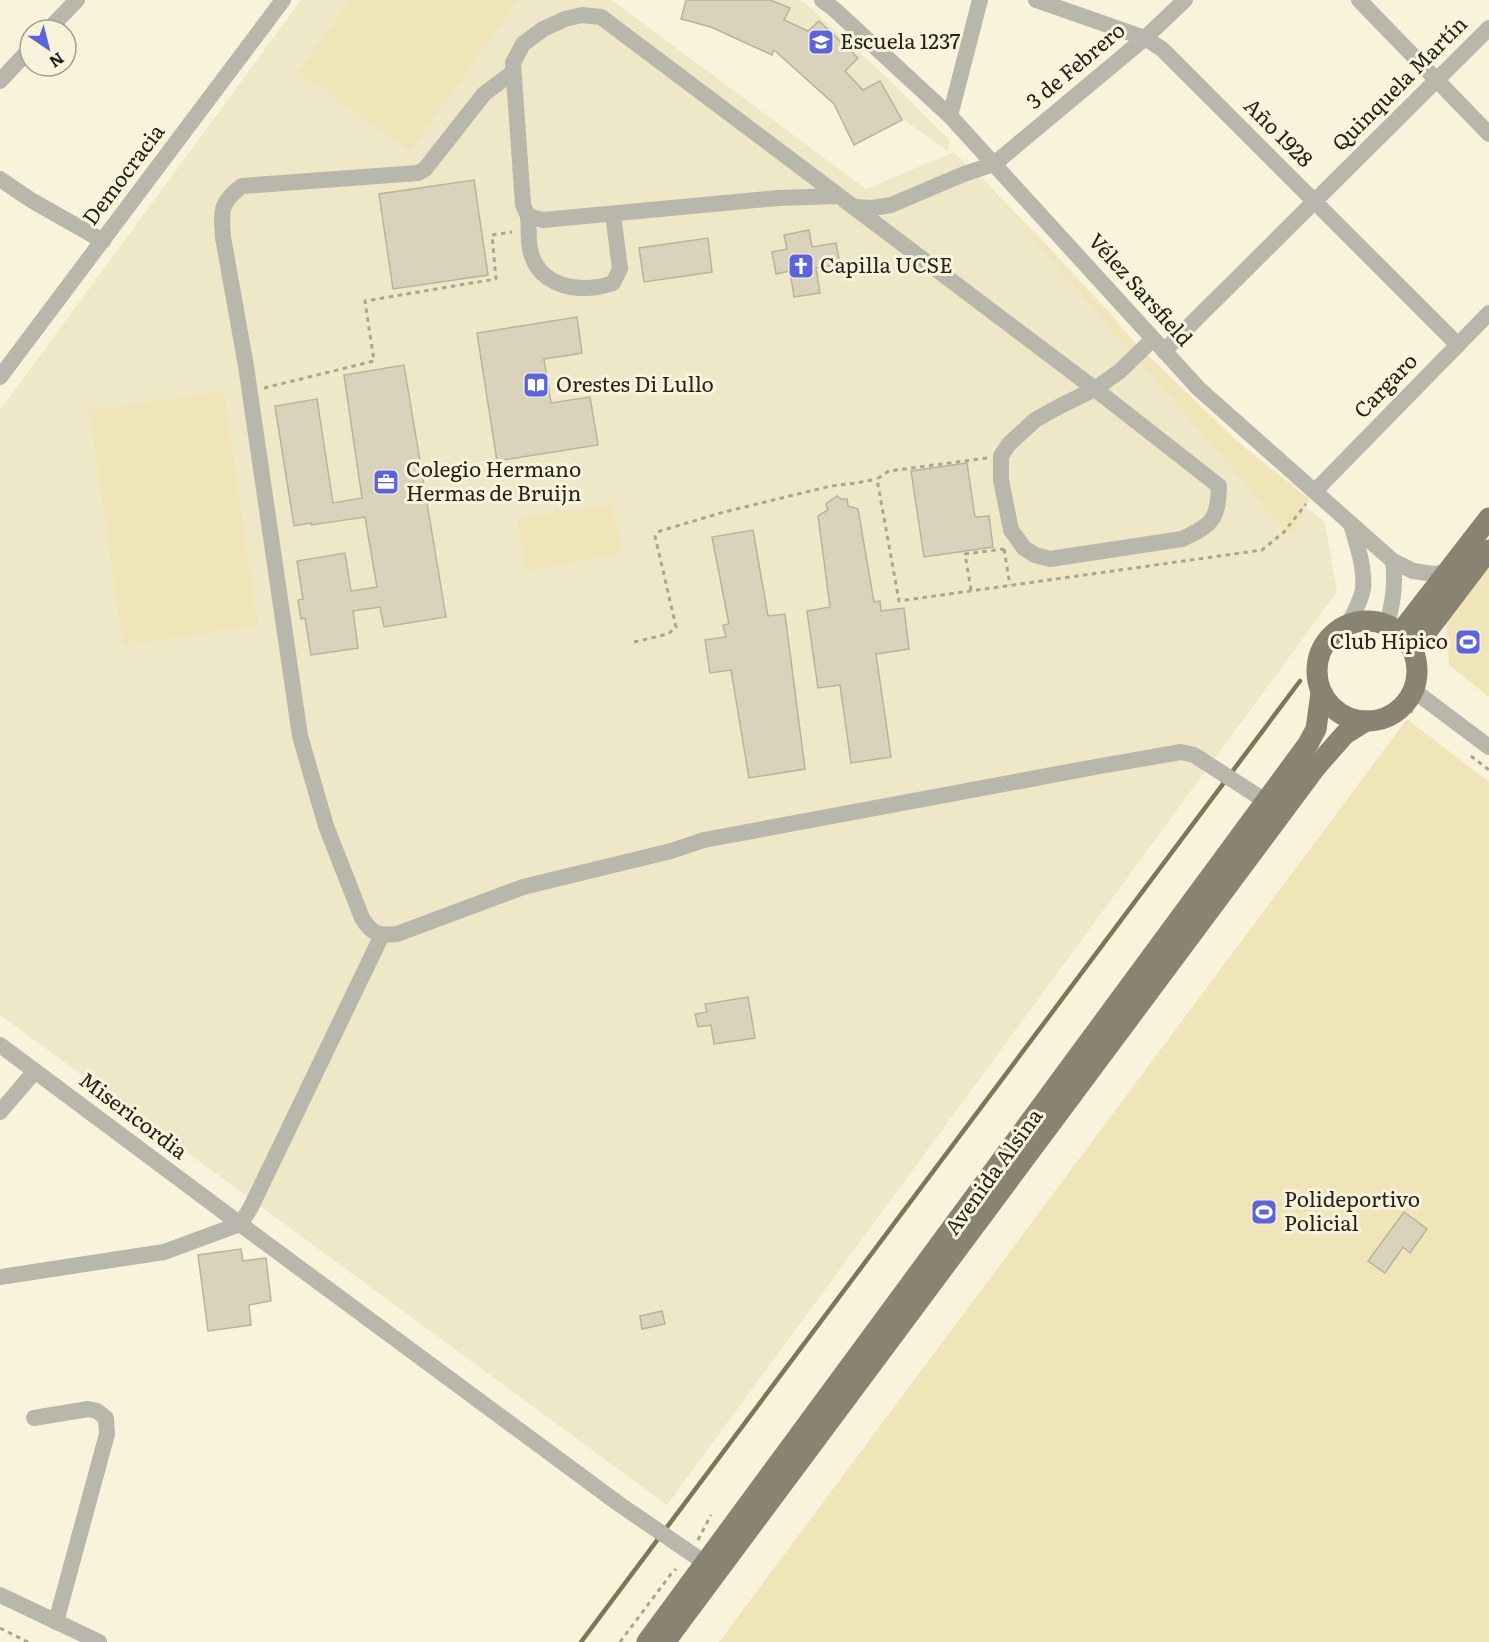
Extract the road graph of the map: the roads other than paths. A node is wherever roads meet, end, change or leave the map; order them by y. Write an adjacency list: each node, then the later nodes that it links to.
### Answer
1 (76, 0): 8 (street)
2 (283, 0): 24 (street, Democracia)
3 (822, 0): 15 (street, Vélez Sarsfield)
4 (980, 0): 15 (street)
5 (1036, 0): 10 (street, Año 1928)
6 (1185, 0): 10 (street, 3 de Febrero)
7 (1359, 0): 13 (street)
8 (59, 18)
9 (1489, 28): 13 (street, Quinquela Martín)
10 (1145, 38): 17 (street, 3 de Febrero); 20 (street, Año 1928)
11 (18, 62): 14 (street)
12 (513, 72): 19 (street); 23 (street); 44 (street)
13 (1437, 80): 16 (street); 20 (street, Quinquela Martín)
14 (0, 81)
15 (950, 116): 17 (street, Vélez Sarsfield)
16 (1489, 134)
17 (994, 164): 21 (street); 26 (street, Vélez Sarsfield)
18 (0, 179): 24 (street)
19 (839, 196): 21 (street); 22 (street)
20 (1313, 201): 26 (street, Quinquela Martín); 27 (street, Año 1928)
21 (854, 207): 29 (street)
22 (613, 214): 23 (street); 23 (street)
23 (529, 223)
24 (103, 241): 28 (street, Democracia)
25 (1489, 313): 27 (street, Cargaro)
26 (1159, 345): 29 (street, Quinquela Martín); 30 (street, Vélez Sarsfield)
27 (1458, 345): 30 (street, Cargaro)
28 (0, 377)
29 (1095, 389): 29 (street, Quinquela Martín)
30 (1315, 491): 32 (street, Vélez Sarsfield)
31 (1489, 518): 35 (main road)
32 (1351, 524): 34 (street, Vélez Sarsfield); 36 (street)
33 (1489, 549): 38 (main road)
34 (1393, 561): 35 (street, Vélez Sarsfield); 37 (street)
35 (1448, 572): 37 (main road)
36 (1348, 624): 37 (main road); 40 (main road)
37 (1394, 629): 38 (main road)
38 (1413, 650): 39 (main road)
39 (1413, 690): 41 (main road); 42 (street)
40 (1321, 693): 41 (main road); 43 (main road, Avenida Alsina)
41 (1373, 722): 51 (main road, Avenida Alsina)
42 (1489, 747)
43 (1267, 802): 44 (street); 51 (main road, Avenida Alsina)
44 (382, 935): 48 (street)
45 (0, 1045): 46 (street, Misericordia)
46 (35, 1071): 47 (street); 48 (street, Misericordia)
47 (0, 1112)
48 (240, 1224): 49 (street); 51 (street, Misericordia)
49 (0, 1277)
50 (34, 1418): 53 (street)
51 (705, 1562): 55 (main road, Avenida Alsina); 56 (main road, Avenida Alsina)
52 (0, 1595): 53 (street)
53 (56, 1622): 54 (street)
54 (99, 1642)
55 (646, 1642)
56 (666, 1642)

